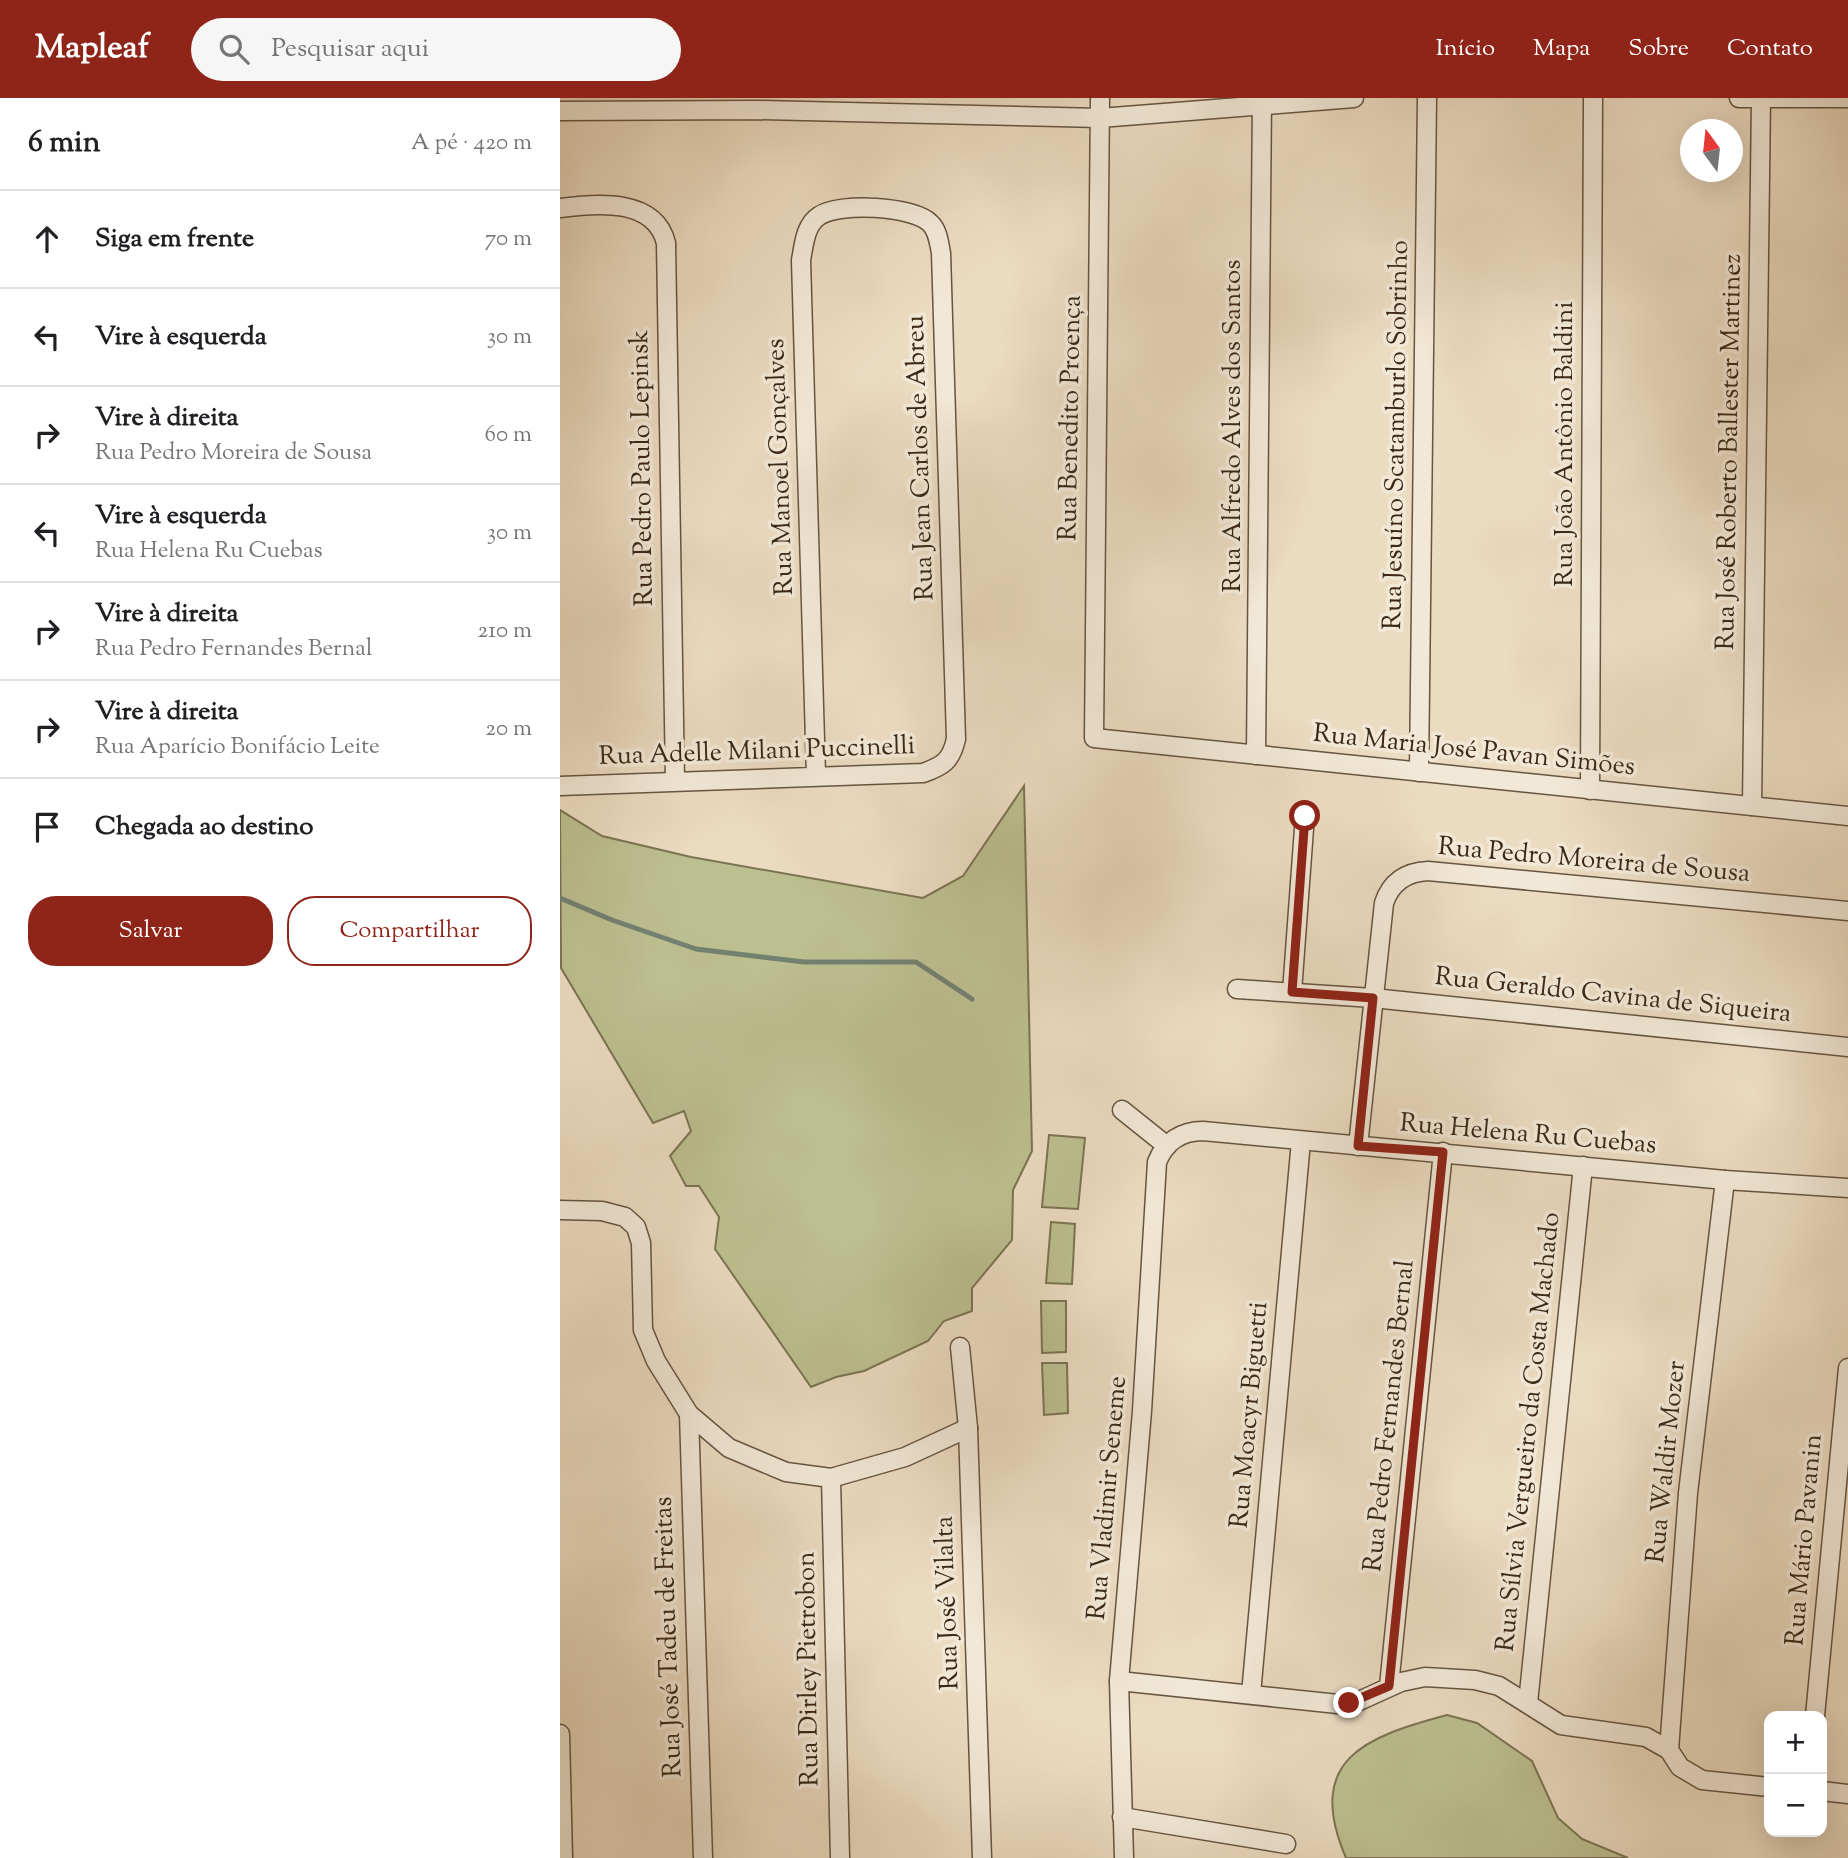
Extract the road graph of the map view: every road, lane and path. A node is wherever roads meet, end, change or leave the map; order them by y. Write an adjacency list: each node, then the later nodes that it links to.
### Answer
1 (1100, 98): 13 (street, Rua Benedito Proença)
2 (1354, 98): 8 (street)
3 (1427, 98): 19 (street, Rua Jesuíno Scatamburlo Sobrinho)
4 (1593, 98): 23 (street, Rua João Antônio Baldini)
5 (1739, 98): 6 (street)
6 (1761, 98): 7 (street); 24 (street, Rua José Roberto Ballester Martinez)
7 (1848, 98)
8 (1262, 102): 13 (street); 17 (street, Rua Alfredo Alves dos Santos)
9 (598, 104): 10 (street); 12 (street)
10 (757, 104): 11 (street)
11 (924, 106): 13 (street)
12 (560, 111)
13 (1100, 118): 16 (street, Rua Benedito Proença)
14 (560, 208): 21 (street, Rua Pedro Paulo Lepinsk)
15 (870, 208): 18 (street, Rua Jean Carlos de Abreu); 20 (street, Rua Manoel Gonçalves)
16 (1094, 738): 17 (street, Rua Maria José Pavan Simões)
17 (1256, 755): 19 (street, Rua Maria José Pavan Simões)
18 (952, 757): 20 (street, Rua Adelle Milani Puccinelli)
19 (1419, 772): 23 (street, Rua Maria José Pavan Simões)
20 (816, 775): 21 (street, Rua Adelle Milani Puccinelli)
21 (675, 781): 22 (street, Rua Adelle Milani Puccinelli)
22 (560, 786)
23 (1590, 790): 24 (street, Rua Maria José Pavan Simões)
24 (1752, 806): 26 (street, Rua Maria José Pavan Simões)
25 (1305, 816): 29 (street)
26 (1848, 816)
27 (1848, 911): 30 (street, Rua Pedro Moreira de Sousa)
28 (1237, 989): 29 (street, Rua Geraldo Cavina de Siqueira)
29 (1292, 992): 30 (street, Rua Geraldo Cavina de Siqueira)
30 (1373, 998): 31 (street, Rua Geraldo Cavina de Siqueira); 35 (street, Rua Pedro Moreira de Sousa)
31 (1848, 1047)
32 (1122, 1110): 34 (street)
33 (1301, 1141): 34 (street, Rua Helena Ru Cuebas); 35 (street, Rua Helena Ru Cuebas); 48 (street, Rua Moacyr Biguetti)
34 (1167, 1146): 46 (street, Rua Vladimir Seneme)
35 (1358, 1146): 36 (street, Rua Helena Ru Cuebas)
36 (1443, 1152): 37 (street, Rua Helena Ru Cuebas); 47 (street, Rua Pedro Fernandes Bernal)
37 (1583, 1166): 38 (street, Rua Helena Ru Cuebas); 49 (street, Rua Sílvia Vergueiro da Costa Machado)
38 (1725, 1180): 39 (street, Rua Helena Ru Cuebas); 52 (street, Rua Waldir Mozer)
39 (1848, 1188)
40 (560, 1210): 43 (street)
41 (960, 1347): 44 (street, Rua José Vilalta)
42 (1848, 1368): 50 (street, Rua Mário Pavanin)
43 (689, 1414): 45 (street); 59 (street, Rua José Tadeu de Freitas)
44 (968, 1428): 45 (street); 61 (street, Rua José Vilalta)
45 (831, 1478): 60 (street, Rua Dirley Pietrobon)
46 (1119, 1681): 48 (street); 56 (street, Rua Vladimir Seneme)
47 (1389, 1686): 48 (street); 49 (street)
48 (1251, 1694)
49 (1528, 1703): 52 (street)
50 (1815, 1711)
51 (560, 1734): 58 (street)
52 (1669, 1750): 53 (street)
53 (1764, 1786)
54 (1827, 1792): 55 (street)
55 (1848, 1794)
56 (1122, 1817): 57 (street); 62 (street, Rua Vladimir Seneme)
57 (1286, 1844)
58 (563, 1858)
59 (703, 1858)
60 (840, 1858)
61 (982, 1858)
62 (1124, 1858)

